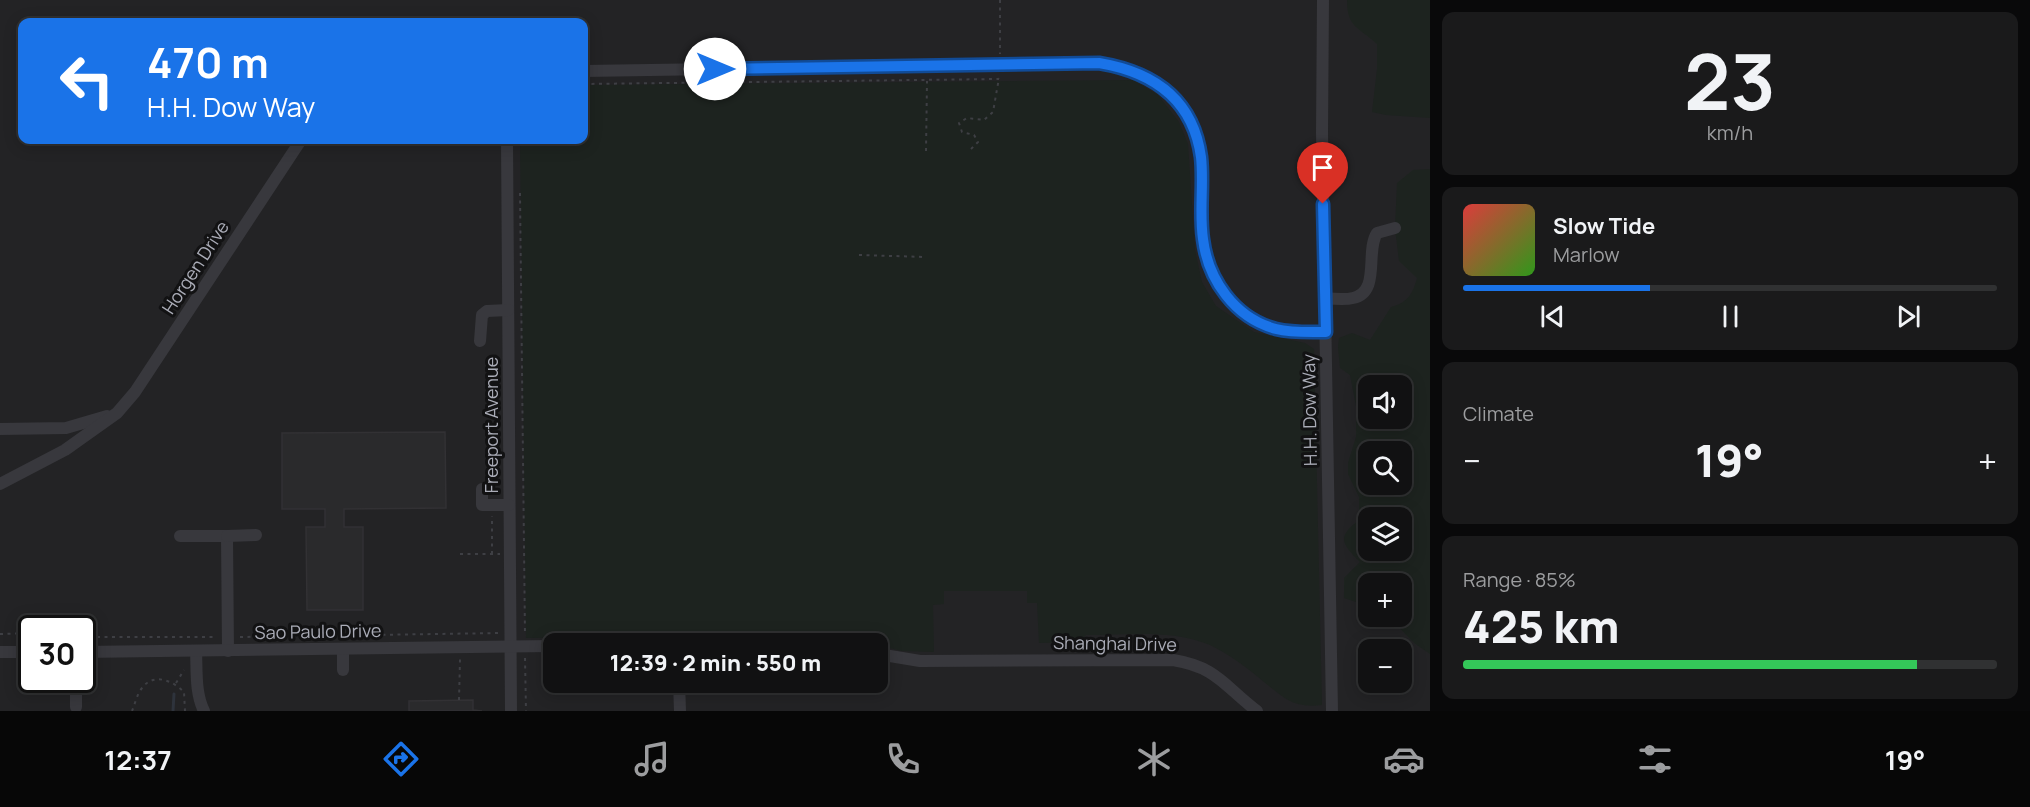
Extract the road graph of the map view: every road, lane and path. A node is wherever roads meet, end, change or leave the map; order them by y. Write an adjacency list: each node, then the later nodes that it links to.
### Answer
1 (1000, 0): 3 (path)
2 (1323, 0): 16 (street, H.H. Dow Way)
3 (1000, 64): 4 (street); 5 (path); 18 (street)
4 (588, 71)
5 (999, 79): 6 (path); 10 (path)
6 (927, 81): 7 (path); 11 (path)
7 (588, 84)
8 (298, 144): 20 (street, Horgen Drive)
9 (507, 144): 17 (street, Freeport Avenue)
10 (971, 149)
11 (926, 151)
12 (520, 185): 32 (path)
13 (1395, 228): 16 (street)
14 (859, 255): 15 (path)
15 (926, 257)
16 (1325, 298): 18 (street, H.H. Dow Way)
17 (508, 310): 19 (street); 24 (street, Freeport Avenue)
18 (1326, 332): 61 (street, H.H. Dow Way)
19 (480, 341)
20 (117, 413): 21 (street); 22 (street, Horgen Drive)
21 (0, 429)
22 (0, 484)
23 (482, 489): 24 (street)
24 (509, 505): 31 (street, Freeport Avenue)
25 (492, 511): 30 (path)
26 (256, 535): 28 (street)
27 (180, 536): 28 (street)
28 (227, 536): 36 (street)
29 (460, 554): 30 (path)
30 (492, 554): 31 (path)
31 (510, 554): 32 (path); 34 (street, Freeport Avenue)
32 (524, 554): 38 (path)
33 (18, 633): 35 (path)
34 (511, 633): 36 (path); 38 (path); 40 (street, Freeport Avenue)
35 (0, 634)
36 (228, 637): 37 (path); 45 (street)
37 (96, 638)
38 (525, 640): 39 (street, Sao Paulo Drive); 40 (street, Sao Paulo Drive); 58 (path)
39 (543, 644)
40 (511, 646): 41 (street, Sao Paulo Drive); 57 (street, Freeport Avenue)
41 (461, 647): 42 (street, Sao Paulo Drive); 52 (path)
42 (343, 649): 45 (street, Sao Paulo Drive); 49 (street)
43 (96, 651): 44 (street, Sao Paulo Drive)
44 (196, 651): 45 (street, Sao Paulo Drive); 56 (street)
45 (228, 651)
46 (0, 652): 47 (street)
47 (18, 652)
48 (888, 656): 60 (street, Shanghai Drive)
49 (343, 670)
50 (76, 693): 53 (street)
51 (679, 693): 59 (street)
52 (459, 700)
53 (76, 706)
54 (132, 711): 55 (path)
55 (185, 711)
56 (204, 711)
57 (511, 711)
58 (526, 711)
59 (680, 711)
60 (1257, 711)
61 (1332, 711)

